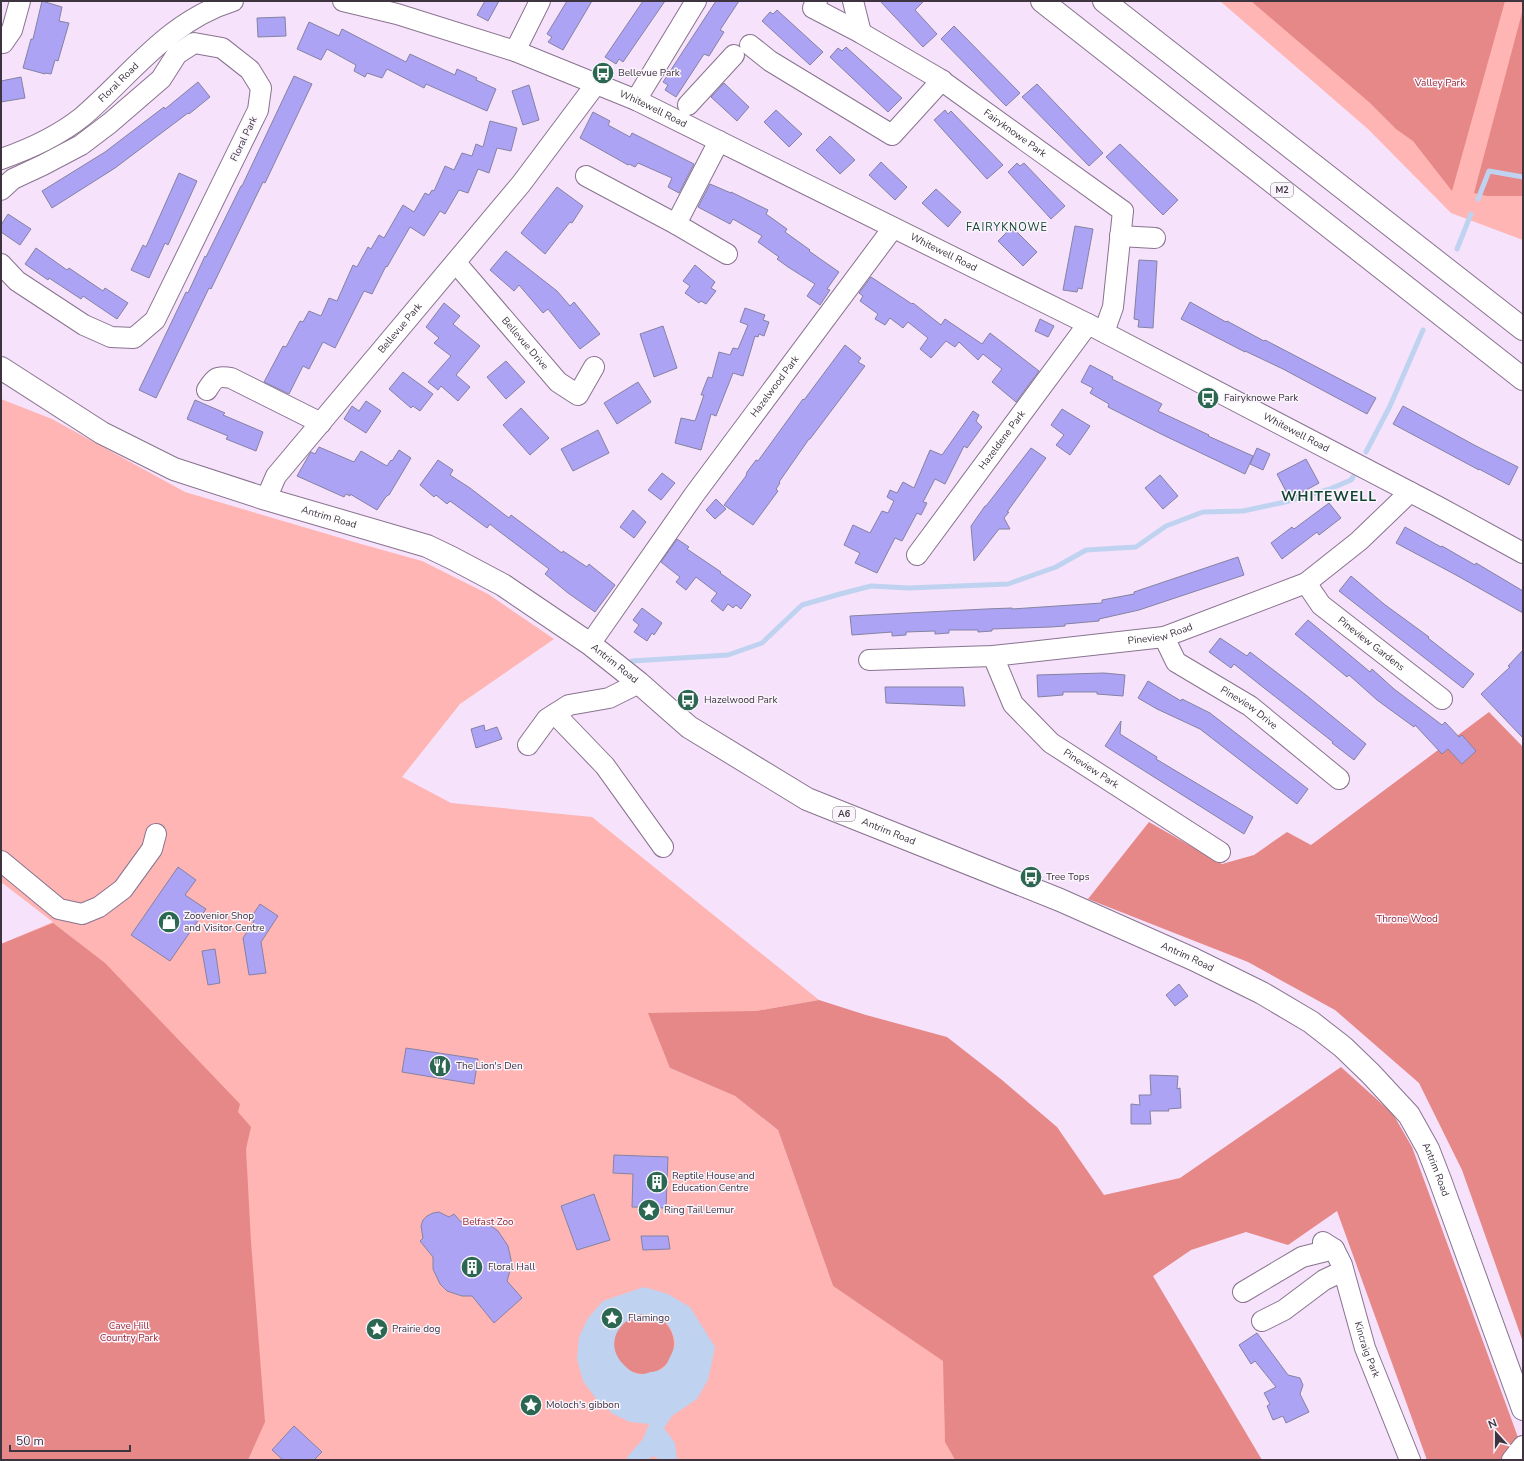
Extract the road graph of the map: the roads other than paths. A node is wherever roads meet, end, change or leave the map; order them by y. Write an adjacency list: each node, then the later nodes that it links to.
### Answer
1 (20, 1): 11 (street)
2 (233, 1): 13 (street, Floral Road)
3 (343, 1): 12 (street, Whitewell Road)
4 (540, 1): 12 (street)
5 (696, 1): 17 (street)
6 (817, 1): 10 (street, Fairyknowe Park)
7 (853, 1): 10 (street)
8 (1042, 1): 34 (main road, M2)
9 (1104, 1): 31 (main road)
10 (861, 33): 14 (street, Fairyknowe Park)
11 (1, 43)
12 (515, 51): 15 (street, Whitewell Road)
13 (123, 77): 16 (street); 20 (street, Floral Road)
14 (942, 80): 18 (street); 25 (street, Fairyknowe Park)
15 (596, 84): 17 (street, Whitewell Road); 28 (street, Bellevue Park)
16 (142, 96): 22 (street, Floral Park); 29 (street, Floral Park)
17 (636, 100): 19 (street, Whitewell Road)
18 (688, 106)
19 (719, 141): 23 (street); 24 (street, Whitewell Road)
20 (1, 158)
21 (586, 176): 23 (street)
22 (1, 190)
23 (676, 224): 27 (street)
24 (893, 228): 30 (street, Whitewell Road); 43 (street, Hazelwood Park)
25 (1120, 236): 26 (street); 30 (street, Fairyknowe Park)
26 (1155, 238)
27 (727, 254)
28 (456, 263): 33 (street, Bellevue Drive); 36 (street, Bellevue Park)
29 (1, 264)
30 (1096, 328): 37 (street, Whitewell Road); 40 (street, Hazeldene Park)
31 (1523, 329)
32 (1, 368): 38 (main road, Antrim Road / A6)
33 (594, 368)
34 (1523, 379)
35 (207, 390): 36 (street)
36 (321, 423): 38 (street, Bellevue Park)
37 (1410, 492): 39 (street, Whitewell Road); 41 (street, Pineview Road)
38 (266, 499): 43 (main road, Antrim Road / A6)
39 (1523, 553)
40 (917, 555)
41 (1306, 583): 42 (street, Pineview Road); 47 (street, Pineview Gardens)
42 (1164, 636): 44 (street, Pineview Road); 50 (street, Pineview Drive)
43 (590, 644): 46 (main road, Antrim Road / A6)
44 (992, 656): 45 (street, Pineview Road); 53 (street, Pineview Park)
45 (869, 660)
46 (638, 683): 48 (street); 58 (main road, Antrim Road / A6)
47 (1442, 699)
48 (555, 714): 49 (street); 52 (street)
49 (528, 744)
50 (1339, 779)
51 (156, 834): 54 (street)
52 (663, 847)
53 (1220, 852)
54 (1, 861)
55 (1343, 1271): 56 (street, Kincraig Park); 57 (street); 60 (street, Kincraig Park)
56 (1243, 1292)
57 (1262, 1321)
58 (1523, 1409)
59 (1523, 1446): 61 (street)
60 (1410, 1460)
61 (1512, 1460)

